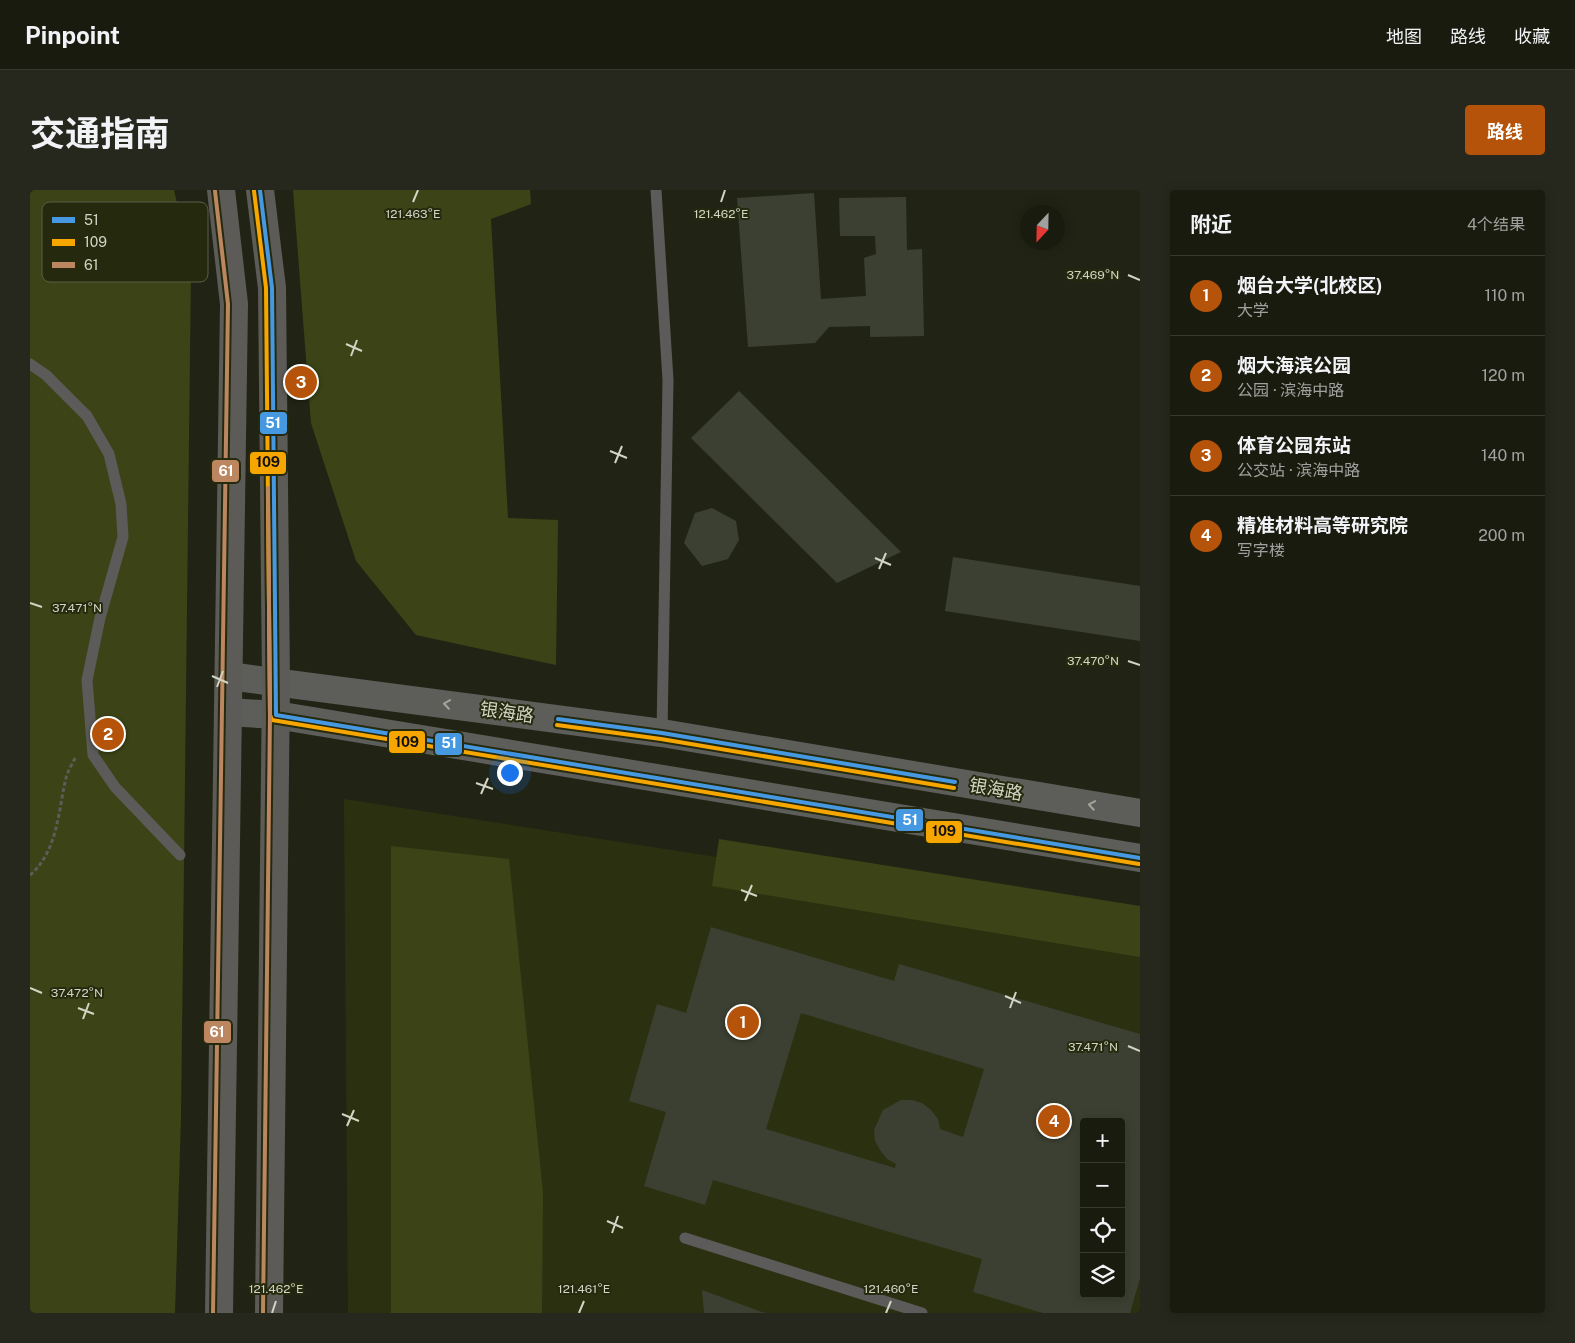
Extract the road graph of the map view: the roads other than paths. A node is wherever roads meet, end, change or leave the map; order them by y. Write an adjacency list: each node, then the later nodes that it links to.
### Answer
1 (221, 190): 5 (main road)
2 (260, 190): 6 (main road)
3 (656, 190): 9 (lane)
4 (30, 364): 11 (lane)
5 (228, 676): 6 (main road, 银海路); 7 (main road)
6 (276, 682): 8 (main road); 9 (main road, 银海路, one-way to 6)
7 (228, 712): 8 (main road); 14 (main road)
8 (276, 715): 12 (main road); 15 (main road)
9 (662, 733): 10 (main road, 银海路, one-way to 9)
10 (1140, 813)
11 (180, 855)
12 (1140, 858)
13 (685, 1238): 16 (lane)
14 (219, 1313)
15 (269, 1313)
16 (922, 1313)

